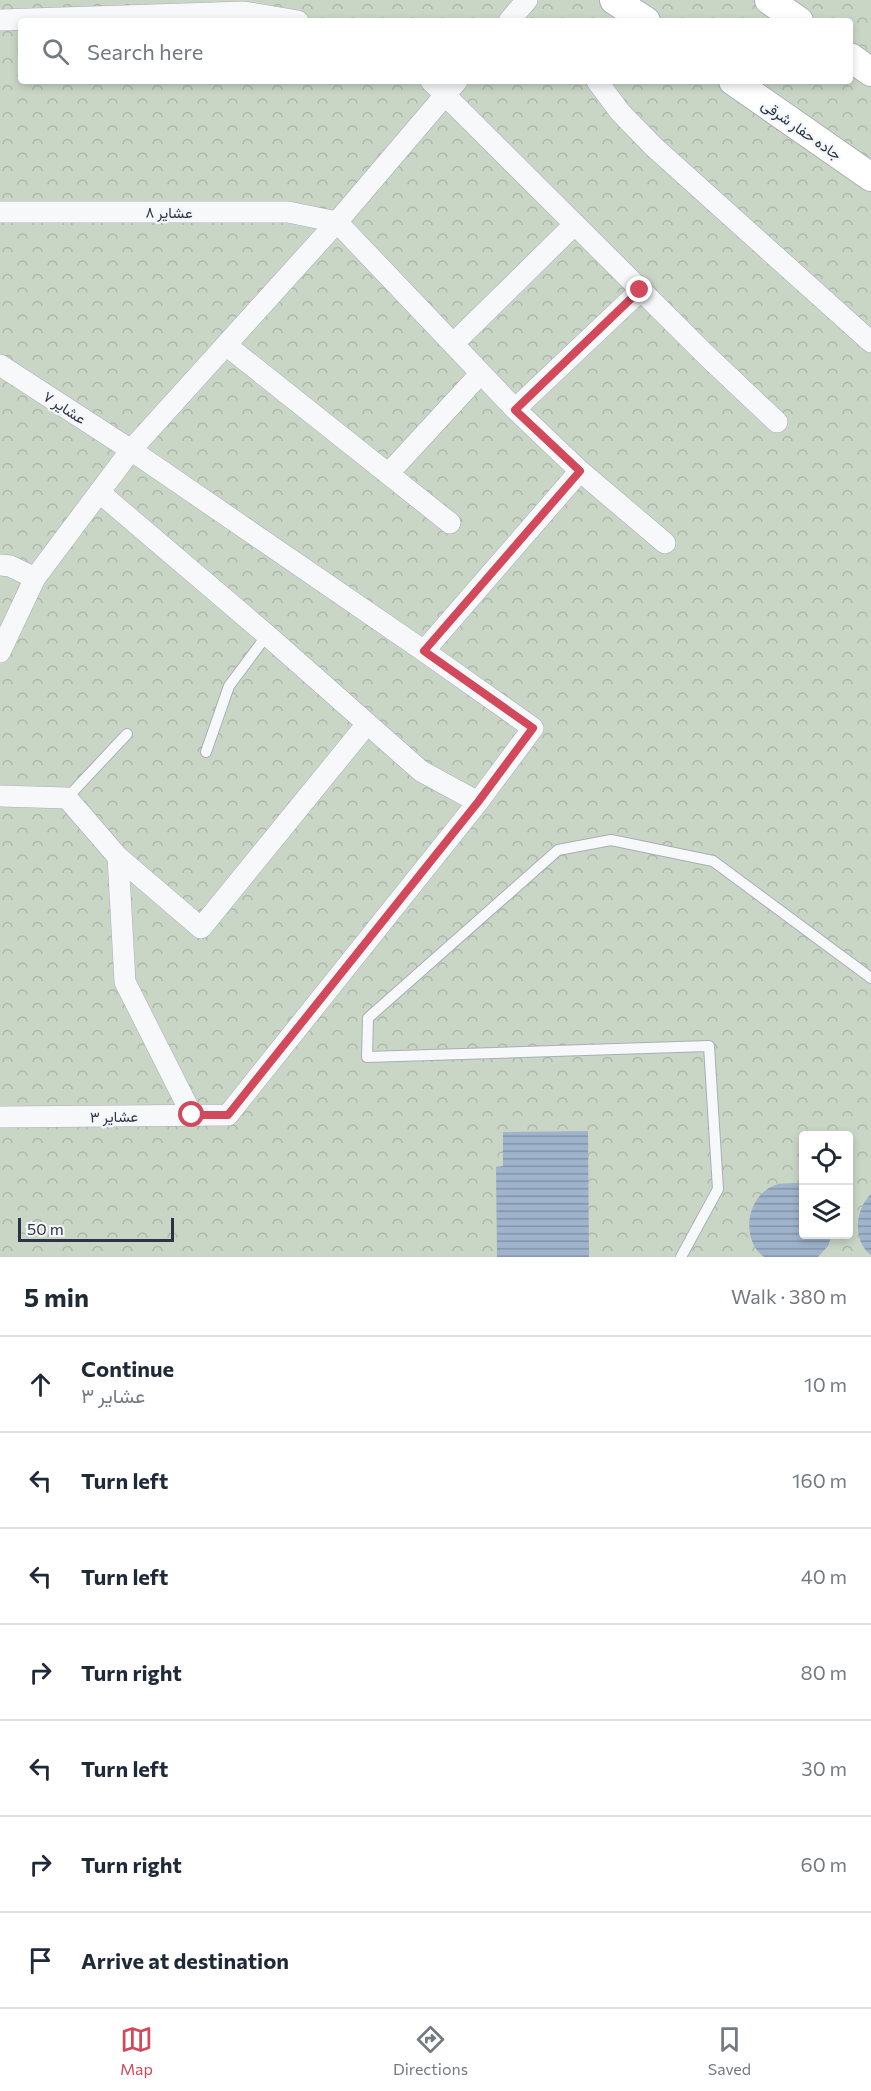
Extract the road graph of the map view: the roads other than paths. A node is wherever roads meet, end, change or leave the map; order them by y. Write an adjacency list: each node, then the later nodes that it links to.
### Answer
1 (526, 0): 5 (street)
2 (769, 0): 6 (main road)
3 (61, 18): 4 (street)
4 (280, 18)
5 (511, 18)
6 (795, 18)
7 (18, 19): 8 (street)
8 (0, 20)
9 (853, 59): 10 (main road)
10 (871, 72)
11 (599, 84): 19 (street)
12 (737, 84): 14 (main road, جاده حفار شرقی)
13 (444, 86): 16 (street); 17 (street)
14 (871, 177)
15 (0, 213): 16 (street, عشایر ۸)
16 (337, 222): 20 (street); 21 (street)
17 (575, 224): 18 (street); 20 (street)
18 (640, 290): 24 (street); 25 (street)
19 (871, 342)
20 (453, 344): 23 (street)
21 (226, 345): 26 (street); 28 (street)
22 (0, 364): 26 (street, عشایر ۷)
23 (481, 374): 24 (street); 28 (street)
24 (515, 410): 27 (street)
25 (777, 422)
26 (130, 450): 29 (street); 35 (street, عشایر ۷)
27 (580, 471): 31 (street); 35 (street)
28 (388, 474): 30 (street)
29 (99, 492): 33 (street); 34 (street)
30 (450, 523)
31 (665, 543)
32 (0, 565): 33 (street)
33 (35, 578): 36 (street)
34 (267, 635): 37 (street); 39 (lane)
35 (424, 651): 42 (street, عشایر ۷)
36 (0, 652)
37 (367, 724): 42 (street); 43 (street)
38 (127, 734): 41 (lane)
39 (206, 752)
40 (0, 796): 41 (street)
41 (67, 798): 43 (street)
42 (478, 802): 45 (street, عشایر ۳)
43 (118, 857): 45 (street)
44 (871, 978): 47 (lane)
45 (192, 1115): 46 (street, عشایر ۳)
46 (0, 1117)
47 (681, 1257)

